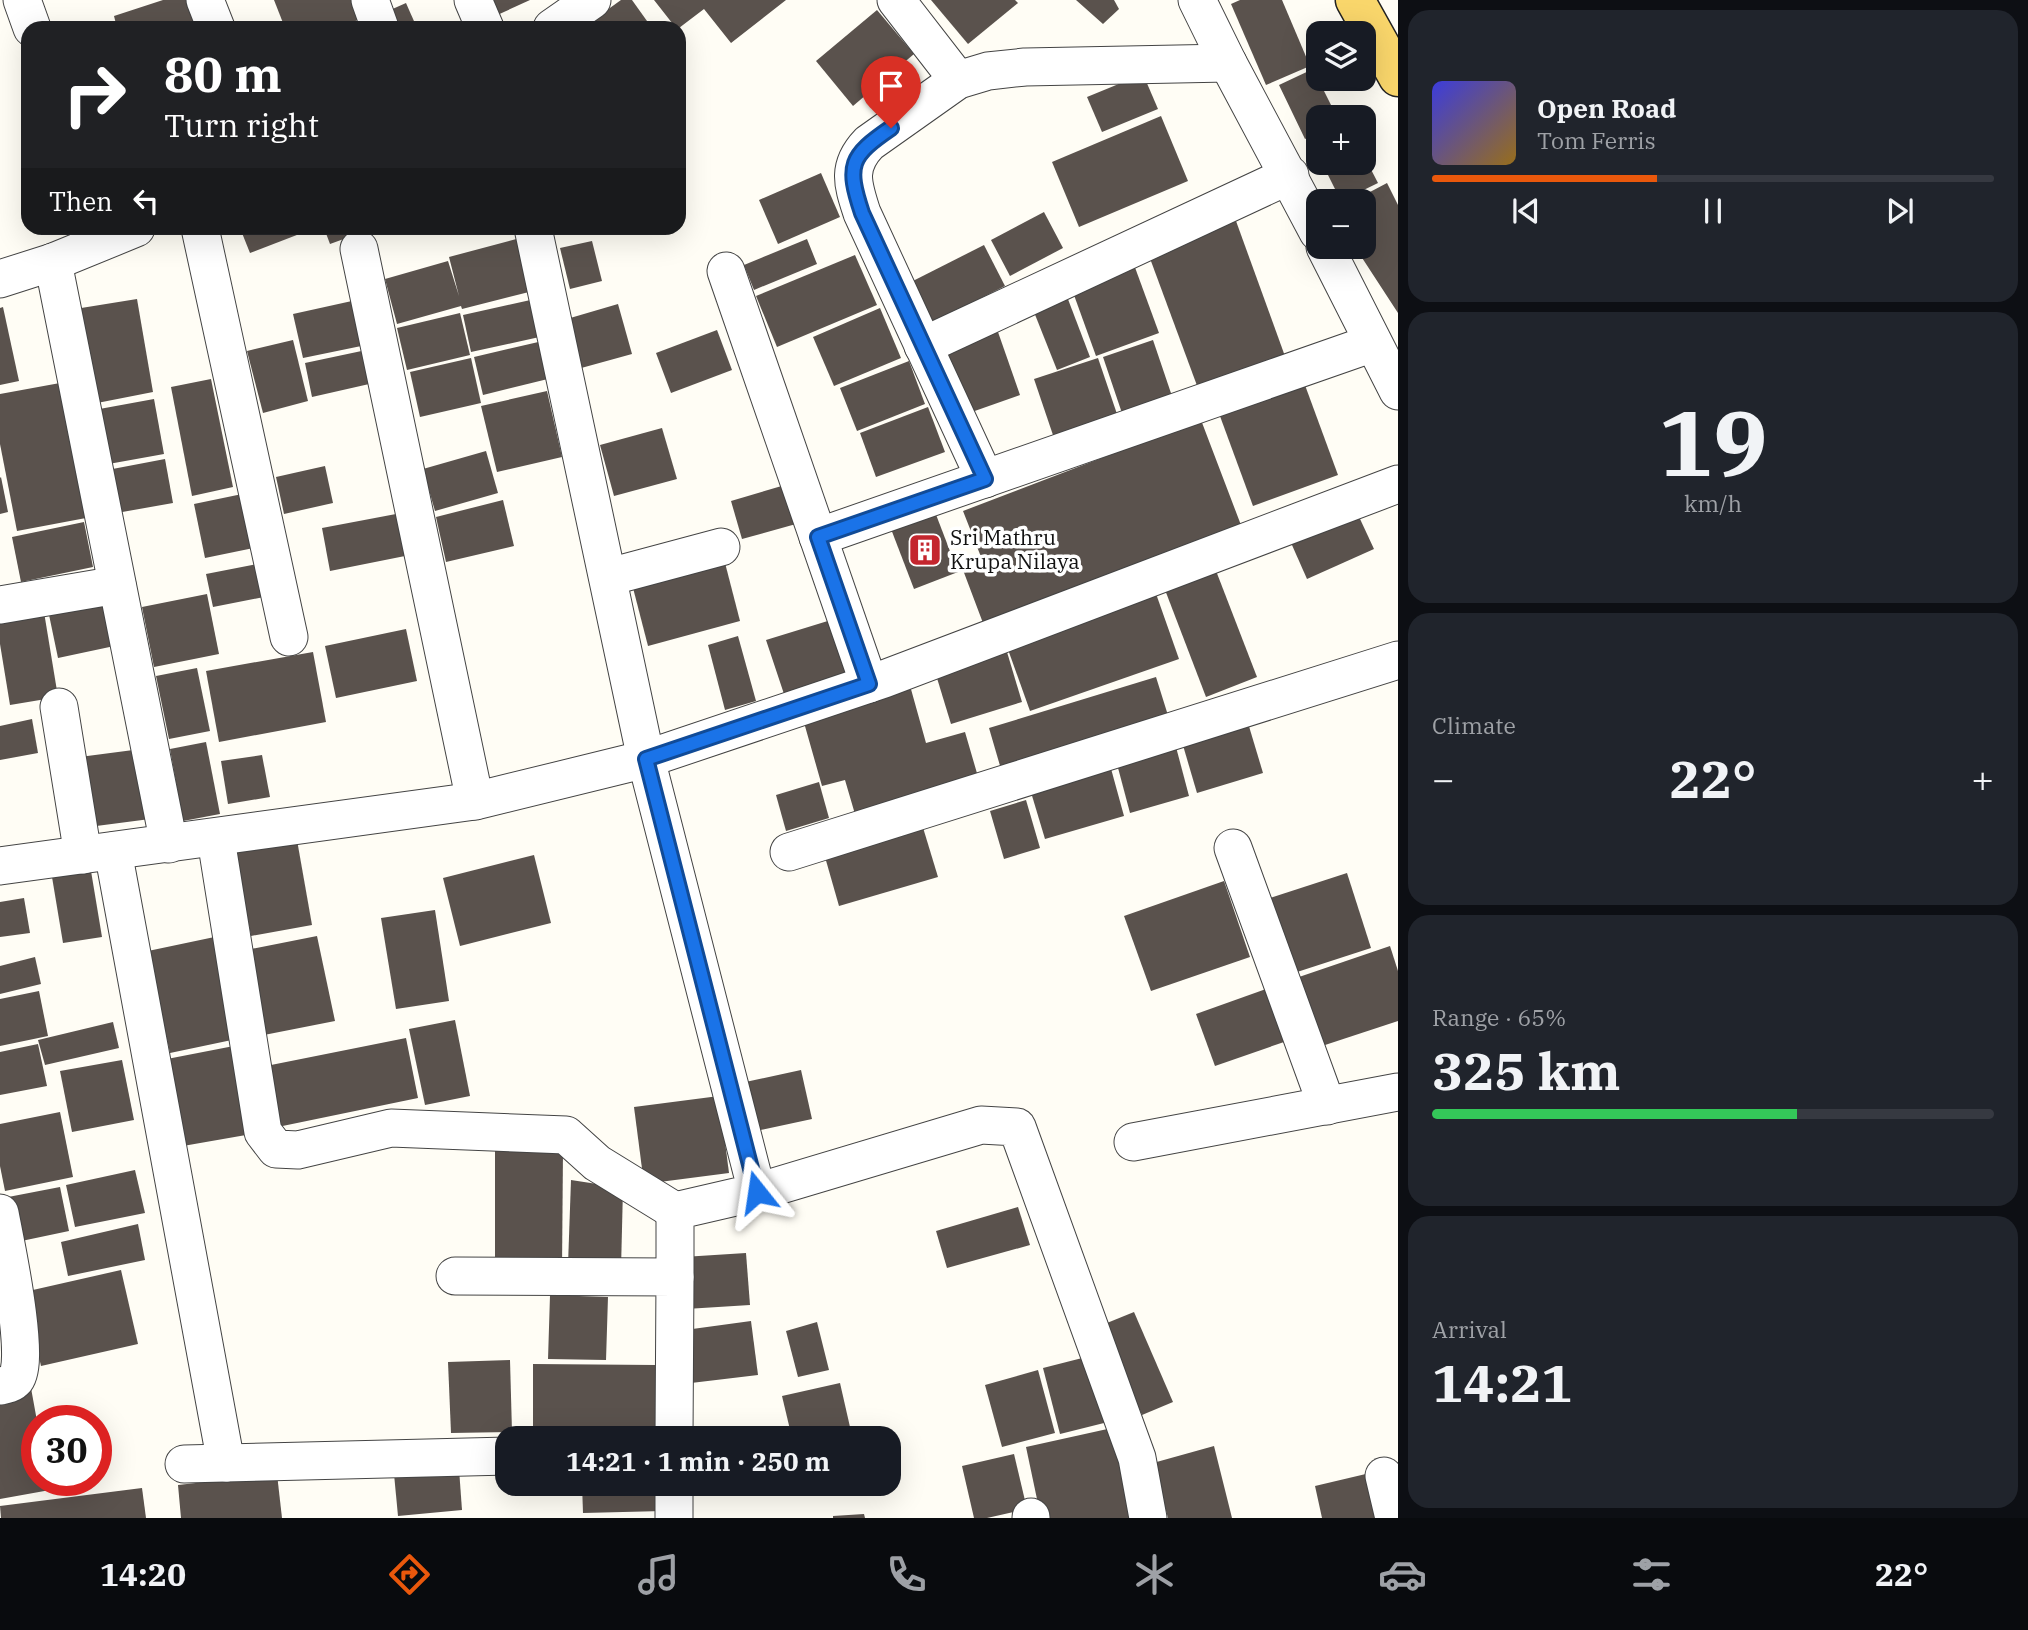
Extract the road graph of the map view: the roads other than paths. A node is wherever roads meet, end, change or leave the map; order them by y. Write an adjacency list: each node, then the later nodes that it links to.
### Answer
1 (22, 0): 9 (street)
2 (205, 0): 10 (street)
3 (370, 0): 11 (street)
4 (473, 0): 12 (street)
5 (592, 0): 13 (street)
6 (896, 0): 16 (street)
7 (1197, 0): 14 (street)
8 (1355, 0): 15 (main road)
9 (30, 21)
10 (213, 21)
11 (378, 21)
12 (482, 21)
13 (562, 21)
14 (1228, 63): 16 (street); 17 (street)
15 (1398, 77)
16 (958, 80): 28 (street)
17 (1290, 175): 18 (street); 28 (street)
18 (1306, 208)
19 (111, 235): 24 (street)
20 (202, 235): 37 (street)
21 (535, 235): 34 (street)
22 (359, 249): 42 (street)
23 (1331, 259): 27 (street)
24 (53, 262): 26 (street); 35 (street)
25 (726, 271): 32 (street)
26 (0, 279)
27 (1373, 342): 29 (street); 30 (street)
28 (923, 346): 30 (street)
29 (1398, 391)
30 (985, 479): 32 (street)
31 (1398, 484): 39 (street)
32 (818, 537): 39 (street)
33 (721, 547): 34 (street)
34 (609, 577): 41 (street)
35 (117, 585): 36 (street); 44 (street)
36 (0, 605)
37 (289, 637)
38 (1398, 660): 46 (street)
39 (869, 684): 41 (street)
40 (59, 707): 47 (street)
41 (646, 759): 42 (street); 52 (street)
42 (475, 802): 43 (street)
43 (216, 839): 44 (street); 53 (street)
44 (169, 844): 47 (street)
45 (1233, 848): 50 (street)
46 (789, 852)
47 (98, 853): 48 (street); 60 (street)
48 (0, 866)
49 (1398, 1092): 50 (street)
50 (1327, 1106): 51 (street)
51 (1133, 1142)
52 (757, 1192): 53 (street); 65 (street)
53 (675, 1211): 56 (street)
54 (0, 1213): 57 (street)
55 (455, 1276): 56 (street)
56 (675, 1277): 58 (street)
57 (0, 1386)
58 (674, 1426)
59 (495, 1456): 60 (street)
60 (226, 1463): 61 (street)
61 (184, 1464)
62 (1384, 1475): 66 (street)
63 (674, 1496): 64 (street)
64 (674, 1518)
65 (1148, 1518)
66 (1394, 1518)

